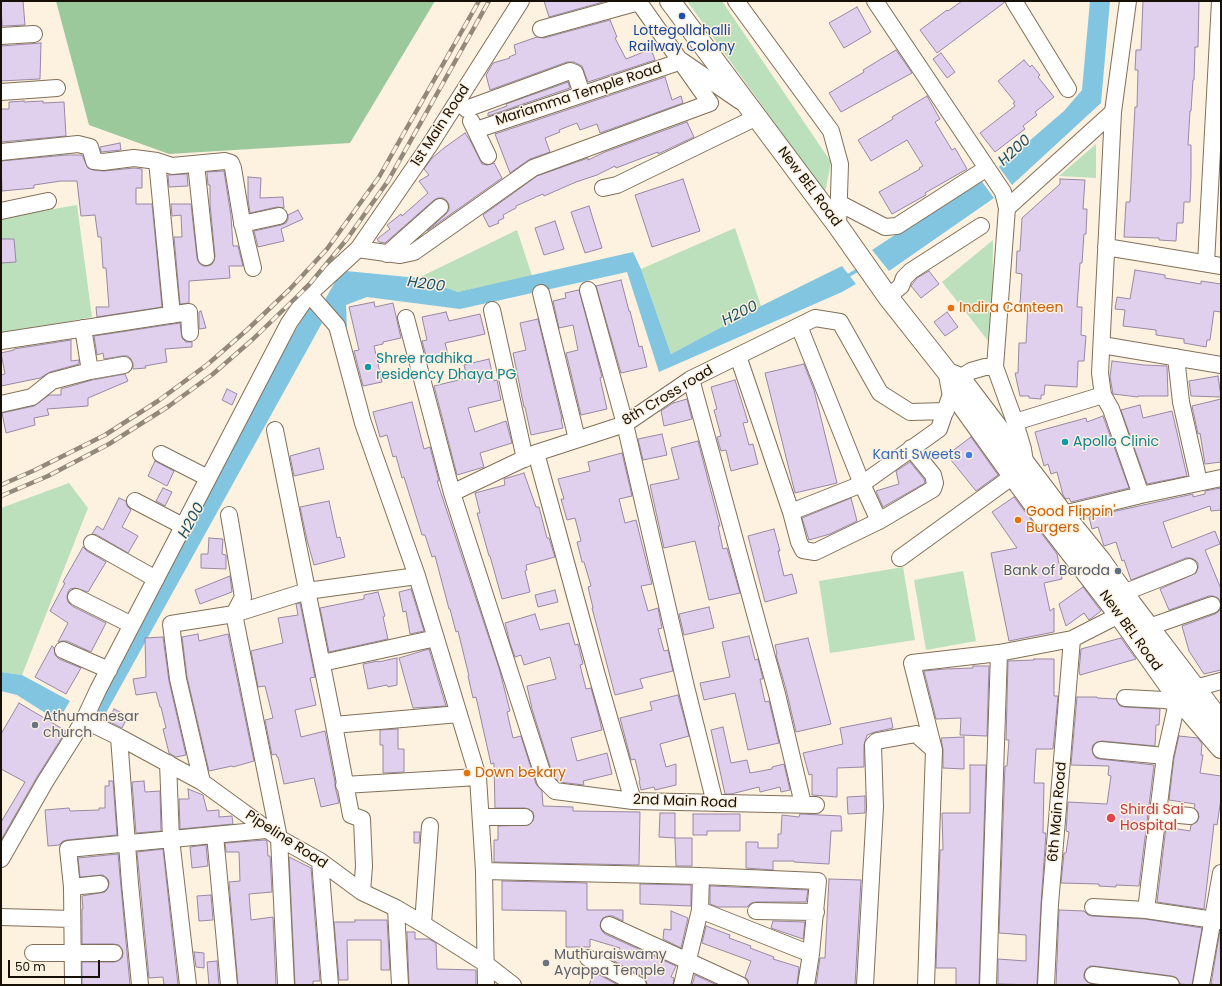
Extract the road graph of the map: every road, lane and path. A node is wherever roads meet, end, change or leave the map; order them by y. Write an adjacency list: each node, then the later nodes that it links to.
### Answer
1 (521, 1): 18 (street, 1st Main Road)
2 (639, 1): 9 (street); 12 (street)
3 (670, 1): 19 (main road, New BEL Road)
4 (736, 1): 30 (street)
5 (875, 1): 27 (street)
6 (1014, 1): 15 (street)
7 (1128, 1): 20 (street)
8 (1220, 1): 13 (street)
9 (541, 29)
10 (34, 34): 11 (street)
11 (1, 36)
12 (682, 61): 17 (street, Mariamma Temple Road); 19 (street); 40 (street)
13 (1219, 68): 25 (street)
14 (57, 88): 16 (street)
15 (1068, 89)
16 (1, 92)
17 (582, 94): 18 (street); 21 (street, Mariamma Temple Road)
18 (460, 107): 21 (street); 39 (street, 1st Main Road)
19 (752, 112): 28 (street); 36 (main road, New BEL Road)
20 (1113, 112): 32 (street); 38 (street)
21 (476, 130): 23 (street)
22 (1, 152): 24 (street)
23 (488, 156)
24 (157, 161): 26 (street); 49 (street)
25 (1216, 163): 42 (street)
26 (196, 164): 35 (street); 41 (street)
27 (989, 171): 30 (street); 32 (street)
28 (603, 188)
29 (48, 201): 33 (street)
30 (839, 203): 36 (street)
31 (440, 207): 40 (street)
32 (1007, 208): 60 (street)
33 (1, 211)
34 (279, 216): 35 (street)
35 (242, 224): 43 (street)
36 (838, 226): 44 (main road, New BEL Road)
37 (981, 226): 44 (street)
38 (1106, 247): 42 (street); 55 (street)
39 (358, 249): 40 (street); 47 (street, 1st Main Road)
40 (387, 254)
41 (206, 257)
42 (1214, 265)
43 (253, 268)
44 (882, 289): 63 (main road, New BEL Road)
45 (588, 290): 68 (street)
46 (541, 293): 70 (street)
47 (309, 294): 75 (street, 1st Main Road); 90 (street)
48 (492, 310): 73 (street)
49 (172, 315): 52 (street); 53 (street)
50 (406, 318): 79 (street)
51 (798, 326): 56 (street, 8th Cross road); 66 (street, 8th Cross road); 78 (street)
52 (83, 328): 54 (street); 61 (street)
53 (190, 333)
54 (1, 341)
55 (1102, 345): 57 (street); 64 (street)
56 (738, 356): 62 (street, 8th Cross road); 82 (street)
57 (1176, 357): 59 (street); 77 (street)
58 (124, 365): 61 (street)
59 (1221, 366)
60 (995, 367): 63 (street); 67 (street)
61 (90, 371): 65 (street)
62 (691, 379): 68 (street, 8th Cross road); 123 (street, 2nd Main Road)
63 (954, 381): 66 (street); 74 (main road, New BEL Road)
64 (1103, 395): 67 (street); 80 (street)
65 (1, 404)
66 (946, 411): 71 (street)
67 (1015, 422): 74 (street)
68 (625, 424): 70 (street, 8th Cross road); 123 (street)
69 (275, 430): 92 (street)
70 (577, 439): 73 (street, 8th Cross road)
71 (911, 448): 78 (street); 85 (street)
72 (161, 454): 75 (street)
73 (530, 456): 79 (street, 8th Cross road); 122 (street)
74 (1019, 470): 83 (main road, New BEL Road); 88 (street); 97 (main road, New BEL Road)
75 (208, 478): 86 (street, 1st Main Road)
76 (1221, 478): 77 (street)
77 (1199, 482): 80 (street)
78 (862, 484): 82 (street); 85 (street)
79 (452, 493): 122 (street, 2nd Main Road)
80 (1141, 495): 83 (street)
81 (135, 501): 86 (street)
82 (791, 512): 85 (street)
83 (1063, 514): 93 (main road, New BEL Road)
84 (229, 515): 96 (street)
85 (879, 521)
86 (183, 526): 91 (street, 1st Main Road)
87 (92, 543): 91 (street)
88 (900, 558)
89 (1189, 567): 93 (street)
90 (417, 576): 92 (street); 100 (street)
91 (156, 579): 98 (street, 1st Main Road)
92 (307, 591): 96 (street); 104 (street)
93 (1123, 592): 99 (main road, New BEL Road)
94 (76, 597): 98 (street)
95 (1212, 605): 99 (street)
96 (234, 614): 120 (street); 130 (street)
97 (1119, 615): 101 (street); 107 (main road, New BEL Road)
98 (132, 625): 105 (street, 1st Main Road)
99 (1149, 627): 107 (main road, New BEL Road)
100 (436, 638): 104 (street); 109 (street)
101 (1072, 639): 103 (street); 176 (street, 6th Main Road)
102 (63, 650): 105 (street)
103 (999, 653): 115 (street); 175 (street)
104 (322, 663): 112 (street)
105 (109, 670): 110 (street, 1st Main Road)
106 (1221, 681): 107 (street)
107 (1183, 696): 108 (street); 111 (main road, New BEL Road); 114 (main road, New BEL Road); 117 (street)
108 (1125, 698)
109 (459, 714): 112 (street); 119 (street)
110 (84, 720): 113 (street, Pipeline Road); 133 (street, 1st Main Road)
111 (1221, 722)
112 (334, 725): 121 (street)
113 (120, 736): 118 (street, Pipeline Road); 132 (street)
114 (1221, 748)
115 (934, 750): 173 (street); 174 (street)
116 (1102, 750): 117 (street)
117 (1165, 756): 124 (street)
118 (168, 764): 120 (street, Pipeline Road); 131 (street)
119 (478, 777): 121 (street); 126 (street)
120 (202, 782): 130 (street, Pipeline Road)
121 (344, 785): 140 (street)
122 (633, 801): 123 (street, 2nd Main Road)
123 (715, 803)
124 (1158, 813): 125 (street); 144 (street)
125 (1190, 816)
126 (480, 817): 127 (street); 135 (street)
127 (525, 817)
128 (430, 826): 150 (street)
129 (215, 834): 130 (street); 131 (street); 164 (street)
130 (273, 834): 134 (street, Pipeline Road); 165 (street)
131 (171, 839): 132 (street); 163 (street)
132 (128, 843): 139 (street); 162 (street)
133 (1, 859)
134 (320, 861): 140 (street, Pipeline Road); 166 (street)
135 (484, 871): 137 (street); 158 (street)
136 (1221, 873): 149 (street)
137 (701, 876): 143 (street); 146 (street)
138 (100, 884): 139 (street)
139 (72, 887): 148 (street)
140 (362, 892): 142 (street, Pipeline Road)
141 (1094, 907): 144 (street)
142 (396, 908): 150 (street, Pipeline Road); 167 (street)
143 (700, 910): 155 (street); 157 (street)
144 (1146, 910): 149 (street)
145 (756, 911): 146 (street)
146 (816, 912): 155 (street)
147 (1, 916): 148 (street)
148 (72, 919): 153 (street)
149 (1217, 920): 178 (street)
150 (423, 924): 158 (street, Pipeline Road)
151 (609, 925): 157 (street)
152 (33, 953): 153 (street)
153 (73, 953): 154 (street); 161 (street)
154 (114, 953)
155 (811, 954): 172 (street)
156 (588, 958): 169 (street)
157 (688, 962): 170 (street); 171 (street)
158 (486, 964): 160 (street, Pipeline Road); 168 (street)
159 (1093, 975): 177 (street)
160 (510, 984)
161 (73, 985)
162 (140, 985)
163 (188, 985)
164 (229, 985)
165 (286, 985)
166 (330, 985)
167 (400, 985)
168 (486, 985)
169 (638, 985)
170 (682, 985)
171 (740, 985)
172 (806, 985)
173 (865, 985)
174 (926, 985)
175 (988, 985)
176 (1046, 985)
177 (1171, 985)
178 (1202, 985)

